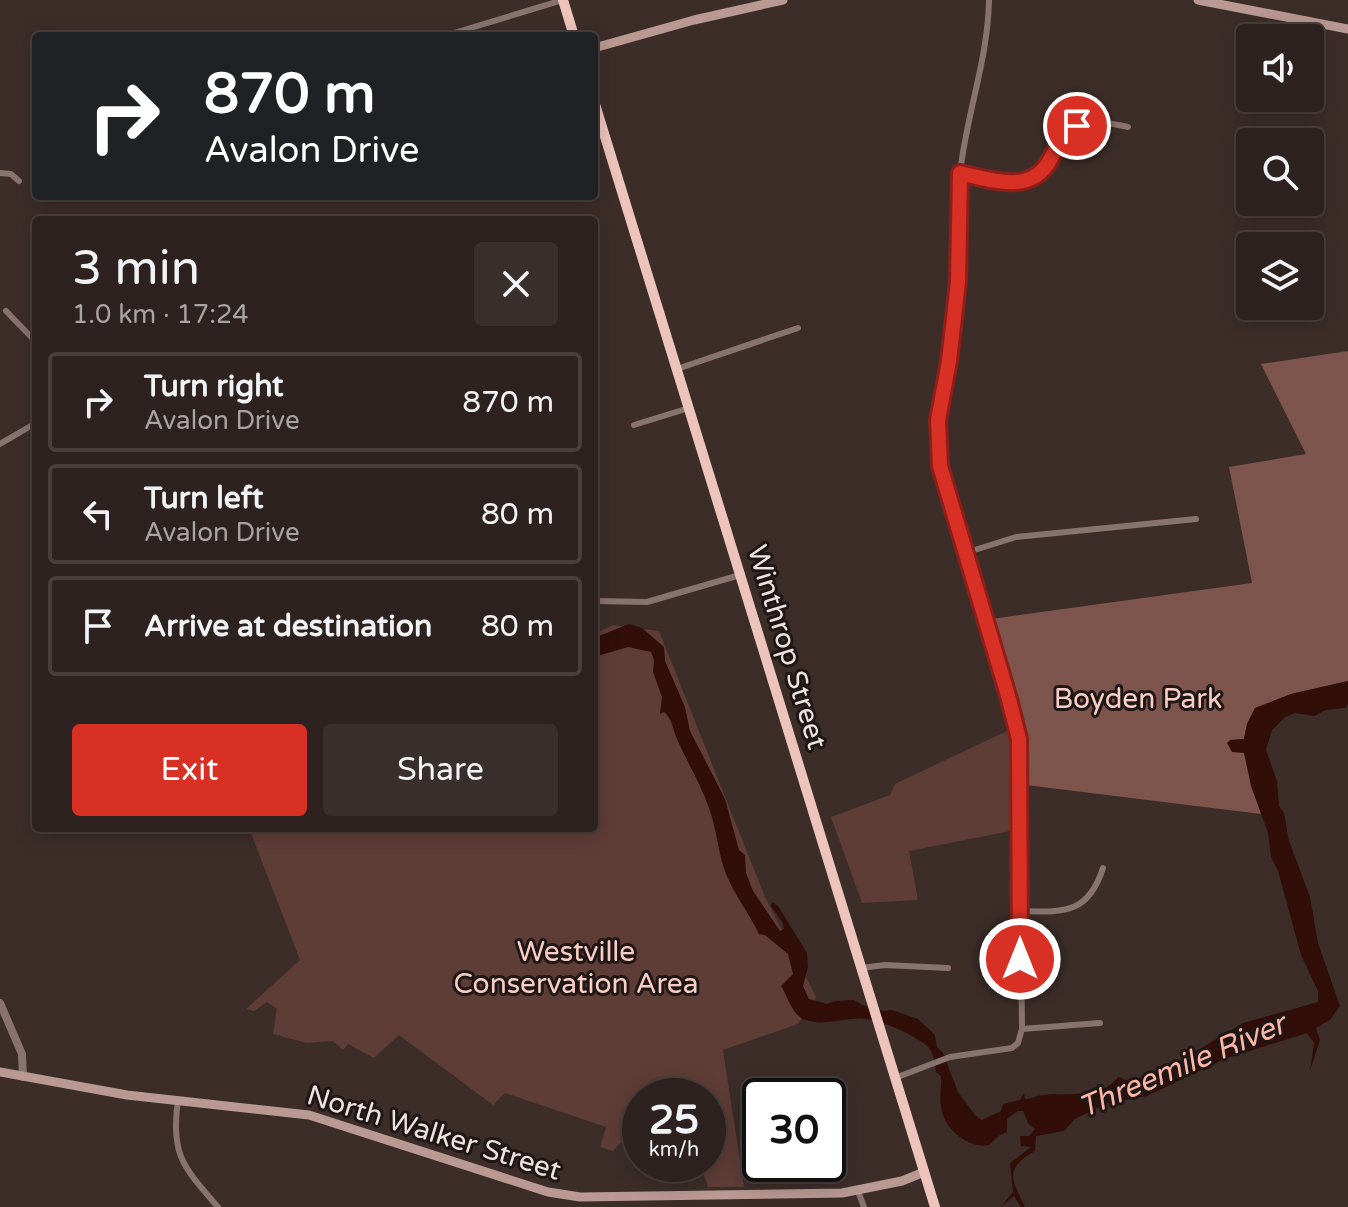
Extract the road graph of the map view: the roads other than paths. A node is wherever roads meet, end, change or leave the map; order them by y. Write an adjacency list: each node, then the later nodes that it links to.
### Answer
1 (563, 0): 6 (street); 7 (highway)
2 (783, 0): 8 (main road)
3 (989, 0): 12 (street)
4 (1198, 0): 5 (main road)
5 (1348, 29)
6 (457, 32)
7 (573, 32)
8 (598, 47)
9 (598, 114): 17 (highway, Winthrop Street)
10 (1128, 127): 12 (street)
11 (0, 173): 13 (street)
12 (960, 173): 23 (street)
13 (19, 181)
14 (6, 311): 16 (street)
15 (798, 328): 17 (street)
16 (32, 338)
17 (677, 369): 18 (highway, Winthrop Street)
18 (689, 408): 20 (street); 24 (highway, Winthrop Street)
19 (32, 425): 21 (street)
20 (634, 425)
21 (0, 444)
22 (1196, 519): 23 (street)
23 (965, 553): 27 (street)
24 (740, 575): 25 (street); 28 (highway, Winthrop Street)
25 (598, 601)
26 (1103, 868): 27 (street)
27 (1020, 911): 32 (street)
28 (861, 968): 29 (street); 35 (highway, Winthrop Street)
29 (948, 968)
30 (0, 1003): 34 (street)
31 (1100, 1023): 32 (street)
32 (1022, 1029): 35 (street)
33 (0, 1072): 34 (main road, North Walker Street)
34 (23, 1077): 36 (main road, North Walker Street)
35 (895, 1078): 37 (highway, Winthrop Street)
36 (178, 1100): 38 (main road, North Walker Street); 39 (street)
37 (924, 1172): 38 (main road, North Walker Street); 41 (highway, Winthrop Street)
38 (858, 1191): 40 (street)
39 (218, 1207)
40 (864, 1207)
41 (935, 1207)

